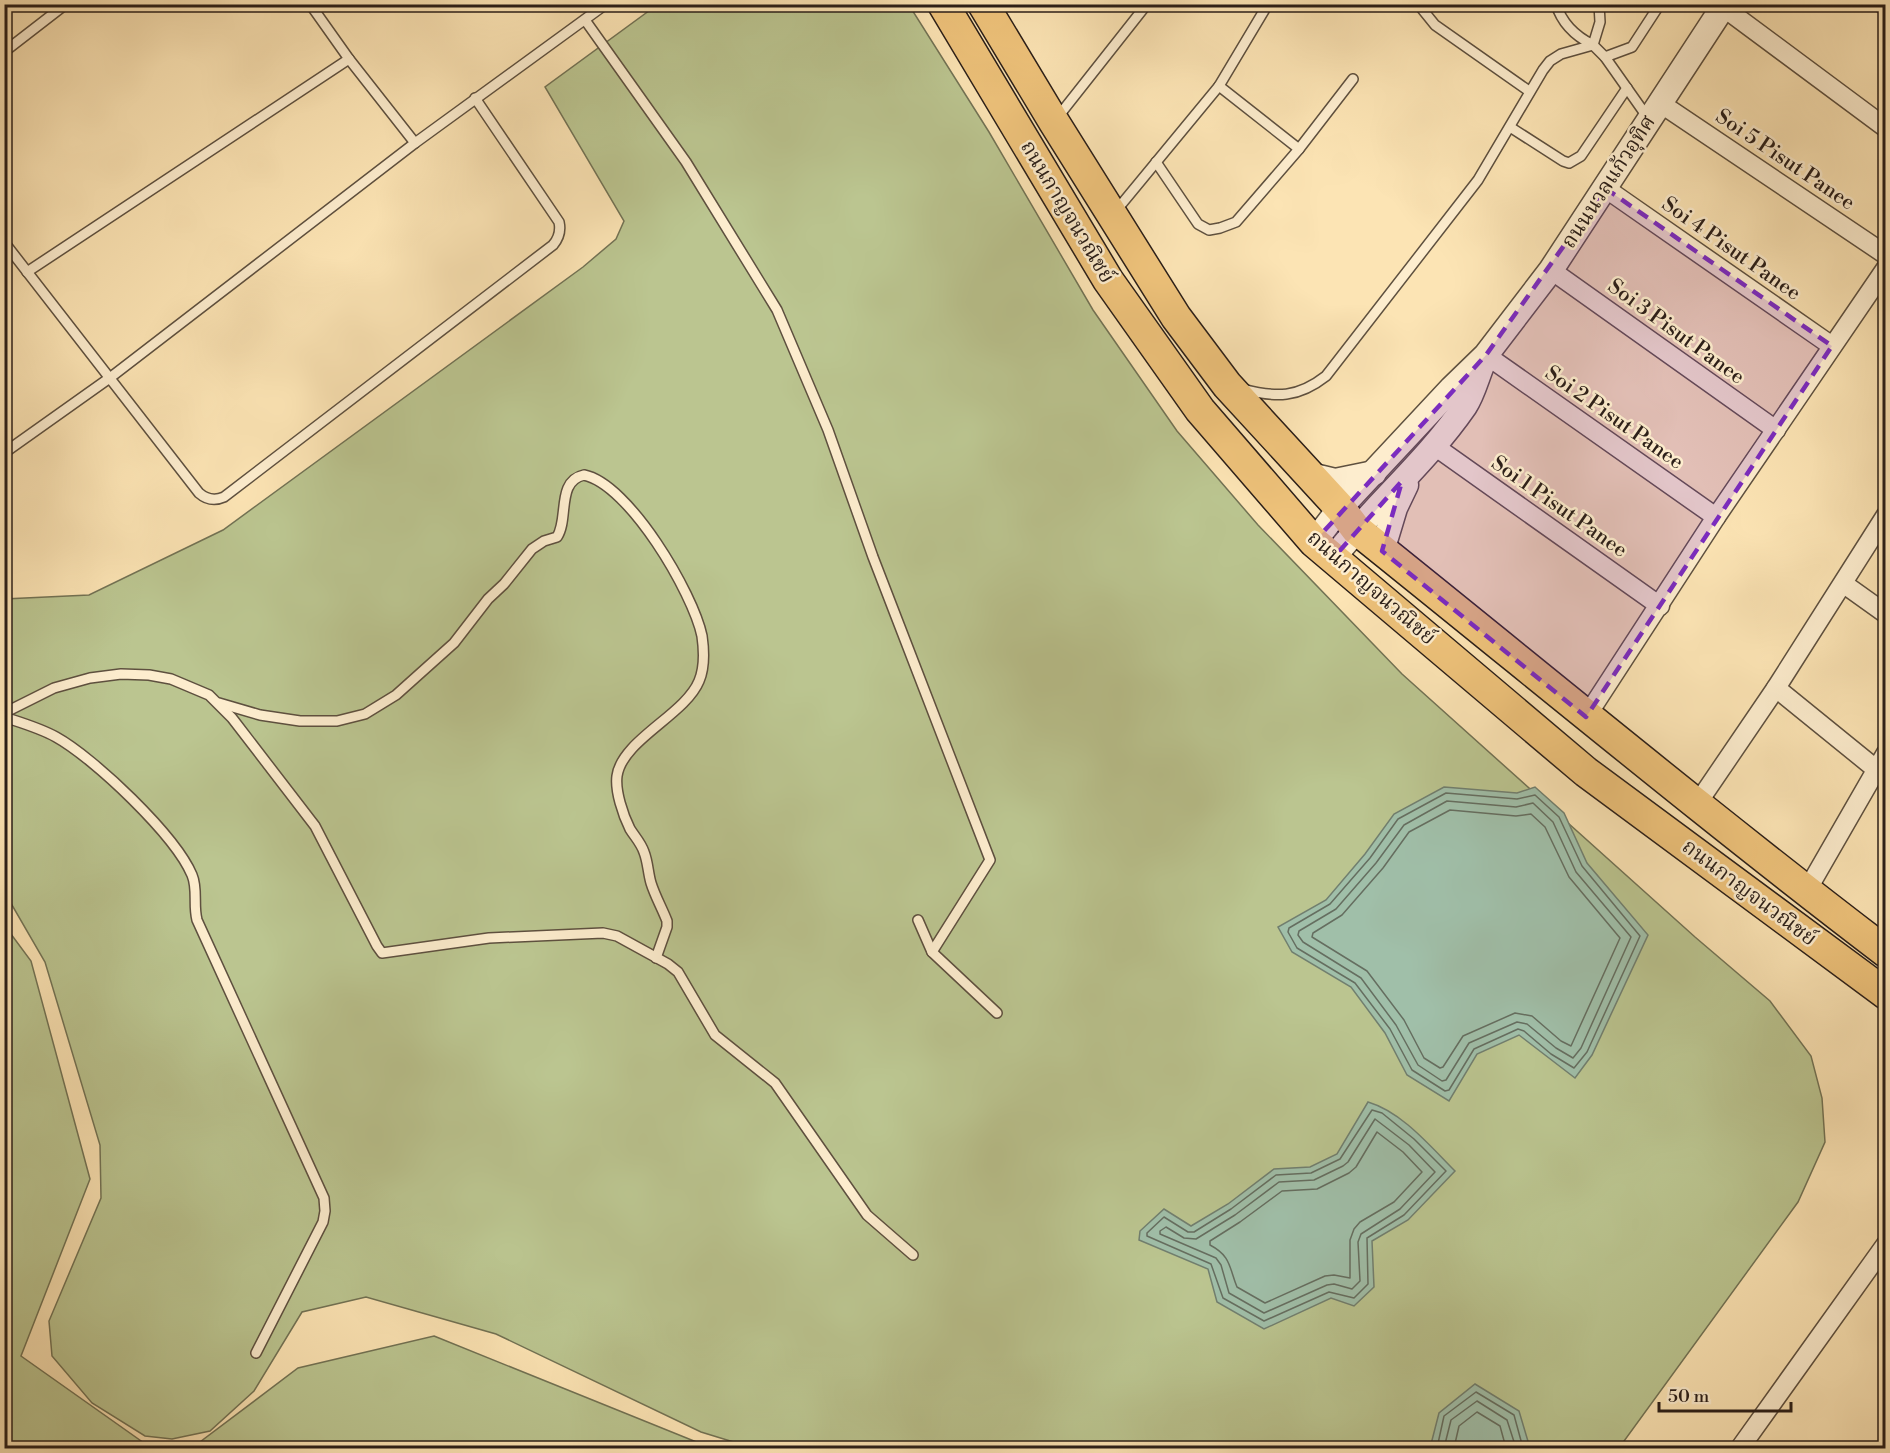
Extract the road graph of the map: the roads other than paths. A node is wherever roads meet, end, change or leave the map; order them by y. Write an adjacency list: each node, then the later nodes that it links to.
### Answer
1 (66, 4): 15 (lane)
2 (310, 4): 17 (lane)
3 (606, 4): 13 (lane)
4 (943, 4): 50 (main road, ถนนกาญจนวณิชย์)
5 (983, 4): 24 (main road, ถนนกาญจนวณิชย์)
6 (1147, 4): 24 (lane)
7 (1268, 4): 19 (lane)
8 (1418, 4): 21 (lane)
9 (1556, 4): 14 (lane)
10 (1599, 4): 14 (lane)
11 (1657, 6): 16 (lane)
12 (1724, 6): 23 (street, ถนนนวลแก้วอุทิศ); 26 (street)
13 (585, 20): 22 (lane); 64 (lane)
14 (1593, 45): 16 (lane); 21 (lane)
15 (4, 51)
16 (1605, 57): 20 (lane)
17 (349, 59): 27 (lane); 36 (lane)
18 (1353, 79): 28 (lane)
19 (1219, 86): 28 (lane); 29 (lane)
20 (1627, 88): 23 (lane); 25 (lane)
21 (1529, 91): 25 (lane)
22 (475, 99): 27 (lane); 39 (lane)
23 (1655, 112): 30 (street, ถนนนวลแก้วอุทิศ); 33 (street, Soi 5 Pisut Panee)
24 (1054, 122): 31 (main road, ถนนกาญจนวณิชย์)
25 (1510, 127): 40 (lane)
26 (1886, 128)
27 (415, 143): 39 (lane)
28 (1299, 149): 29 (lane)
29 (1156, 162): 31 (lane)
30 (1605, 188): 35 (street, ถนนนวลแก้วอุทิศ); 37 (street, Soi 4 Pisut Panee)
31 (1112, 215): 40 (main road, ถนนกาญจนวณิชย์)
32 (4, 242): 36 (lane)
33 (1886, 255)
34 (1886, 268): 37 (street)
35 (1551, 270): 38 (street, ถนนนวลแก้วอุทิศ); 41 (street, Soi 3 Pisut Panee)
36 (27, 272): 39 (lane)
37 (1832, 346): 41 (street)
38 (1486, 355): 42 (street, ถนนนวลแก้วอุทิศ); 45 (street, ถนนนวลแก้วอุทิศ); 48 (street, Soi 2 Pisut Panee)
39 (111, 377): 43 (lane)
40 (1227, 385): 46 (main road, ถนนกาญจนวณิชย์)
41 (1776, 430): 48 (street)
42 (1433, 445): 44 (street, ถนนนวลแก้วอุทิศ); 53 (street, Soi 1 Pisut Panee)
43 (4, 453)
44 (1415, 467): 49 (street, ถนนนวลแก้วอุทิศ); 51 (street)
45 (1374, 473): 46 (street); 49 (street, ถนนนวลแก้วอุทิศ)
46 (1310, 476): 49 (main road, ถนนกาญจนวณิชย์)
47 (1886, 515): 52 (street)
48 (1716, 517): 53 (street)
49 (1348, 519): 50 (street, ถนนนวลแก้วอุทิศ); 51 (main road, ถนนกาญจนวณิชย์)
50 (1324, 549): 67 (main road, ถนนกาญจนวณิชย์)
51 (1382, 551): 58 (main road, ถนนกาญจนวณิชย์)
52 (1844, 584): 54 (street); 55 (street)
53 (1660, 606): 58 (street)
54 (1886, 614)
55 (1776, 688): 60 (street); 61 (street)
56 (217, 703): 57 (lane); 66 (lane); 66 (lane)
57 (4, 715): 71 (lane)
58 (1586, 717): 61 (main road, ถนนกาญจนวณิชย์)
59 (1886, 753): 60 (street)
60 (1876, 770): 62 (street)
61 (1697, 804): 62 (main road, ถนนกาญจนวณิชย์)
62 (1806, 892): 65 (main road, ถนนกาญจนวณิชย์)
63 (918, 920): 64 (lane)
64 (932, 952): 68 (lane)
65 (1886, 952)
66 (656, 958): 70 (lane)
67 (1886, 994)
68 (997, 1013)
69 (1886, 1244): 72 (street)
70 (913, 1255)
71 (256, 1353)
72 (1740, 1449)

